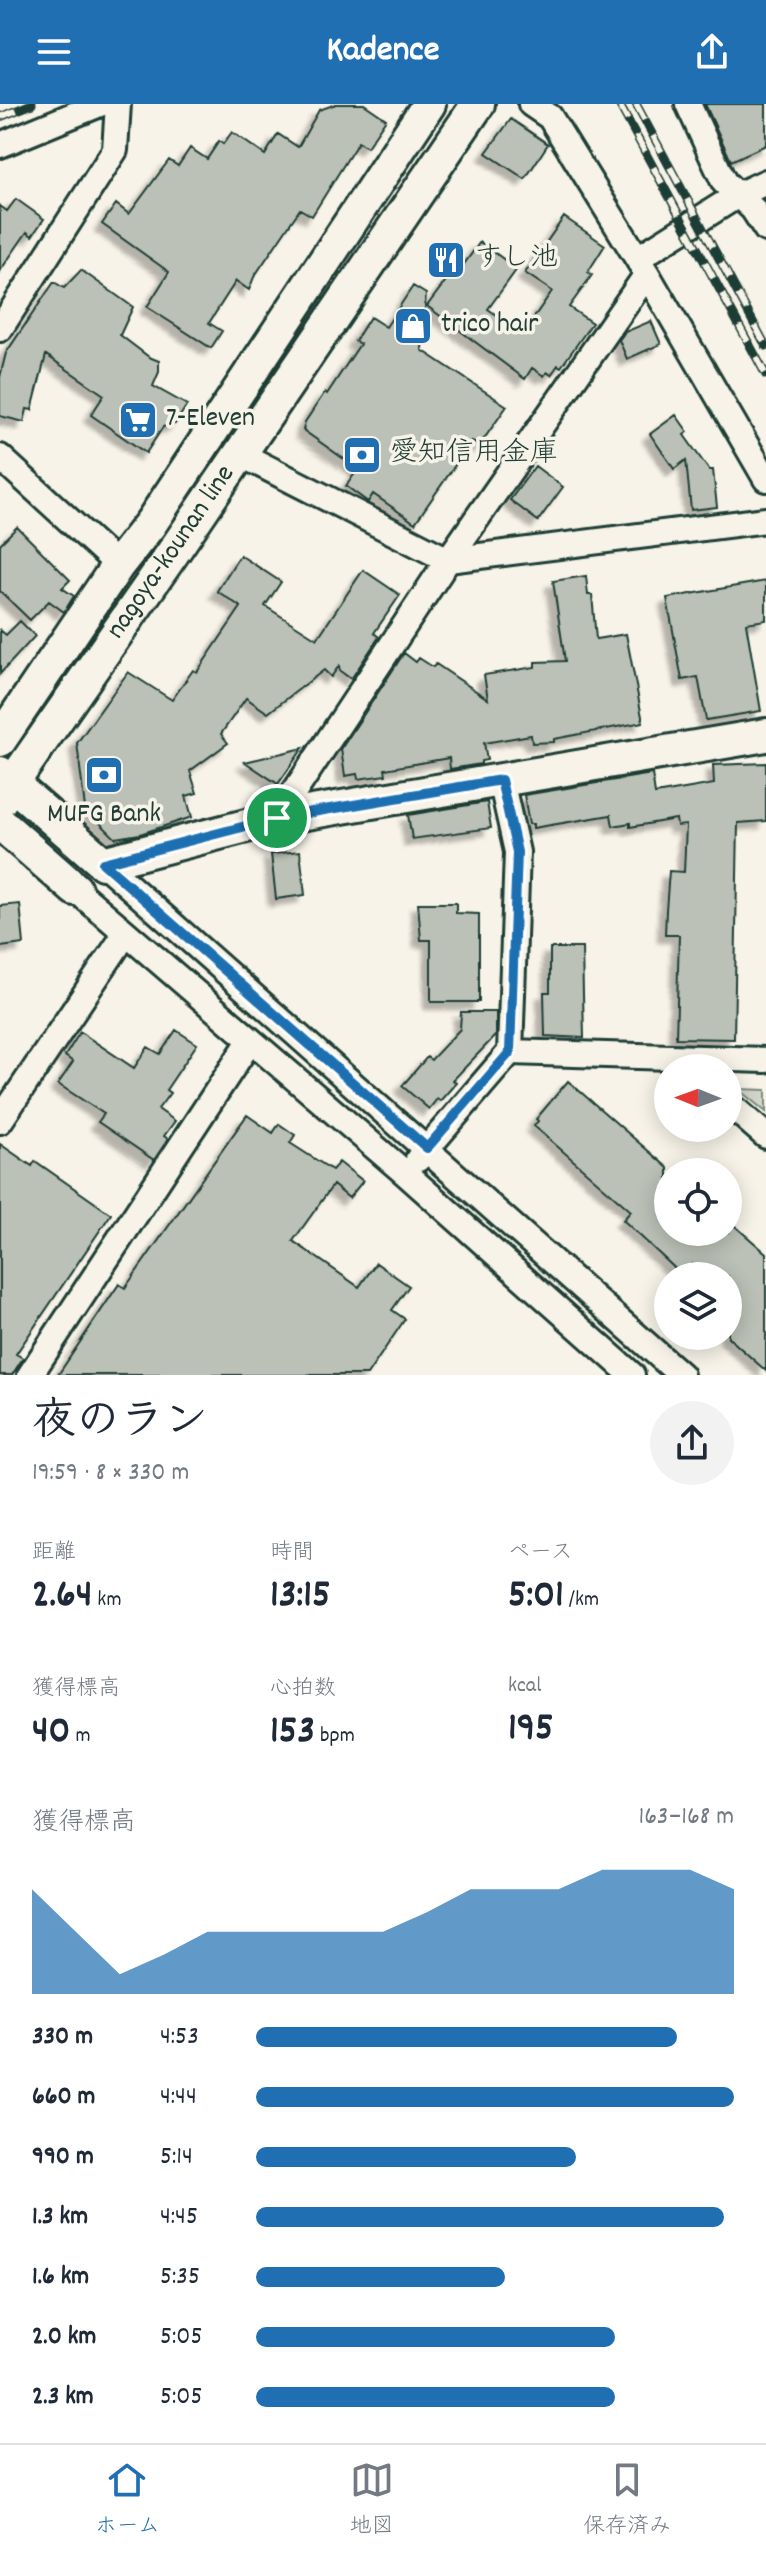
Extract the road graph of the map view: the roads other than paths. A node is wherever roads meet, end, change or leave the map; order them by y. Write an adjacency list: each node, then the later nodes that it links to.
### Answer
1 (100, 104): 7 (street)
2 (118, 104): 12 (street)
3 (429, 104): 18 (main road, nagoya-kounan line)
4 (478, 104): 13 (main road, nagoya-kounan line)
5 (531, 104): 11 (street)
6 (688, 104): 9 (street)
7 (0, 145)
8 (766, 182): 9 (street)
9 (738, 195): 10 (street); 11 (street)
10 (766, 229)
11 (642, 266): 15 (street); 17 (street)
12 (0, 329)
13 (240, 454): 17 (street); 22 (main road, nagoya-kounan line)
14 (0, 457): 18 (street)
15 (766, 479)
16 (766, 520): 17 (street)
17 (448, 560): 23 (street)
18 (118, 565): 20 (main road, nagoya-kounan line)
19 (766, 735): 21 (main road)
20 (0, 740)
21 (501, 780): 23 (main road); 29 (street)
22 (4, 786): 25 (main road)
23 (277, 818): 25 (main road)
24 (0, 823): 26 (main road)
25 (103, 863): 36 (street)
26 (75, 889): 27 (street)
27 (126, 933): 28 (street); 34 (street)
28 (250, 1041): 37 (street); 38 (street)
29 (510, 1052): 31 (street); 36 (street)
30 (766, 1060): 32 (street)
31 (654, 1061)
32 (742, 1061)
33 (742, 1115): 35 (street)
34 (0, 1121)
35 (766, 1136)
36 (427, 1148): 37 (street); 40 (street)
37 (405, 1173): 39 (street)
38 (30, 1375)
39 (632, 1375)
40 (681, 1375)

